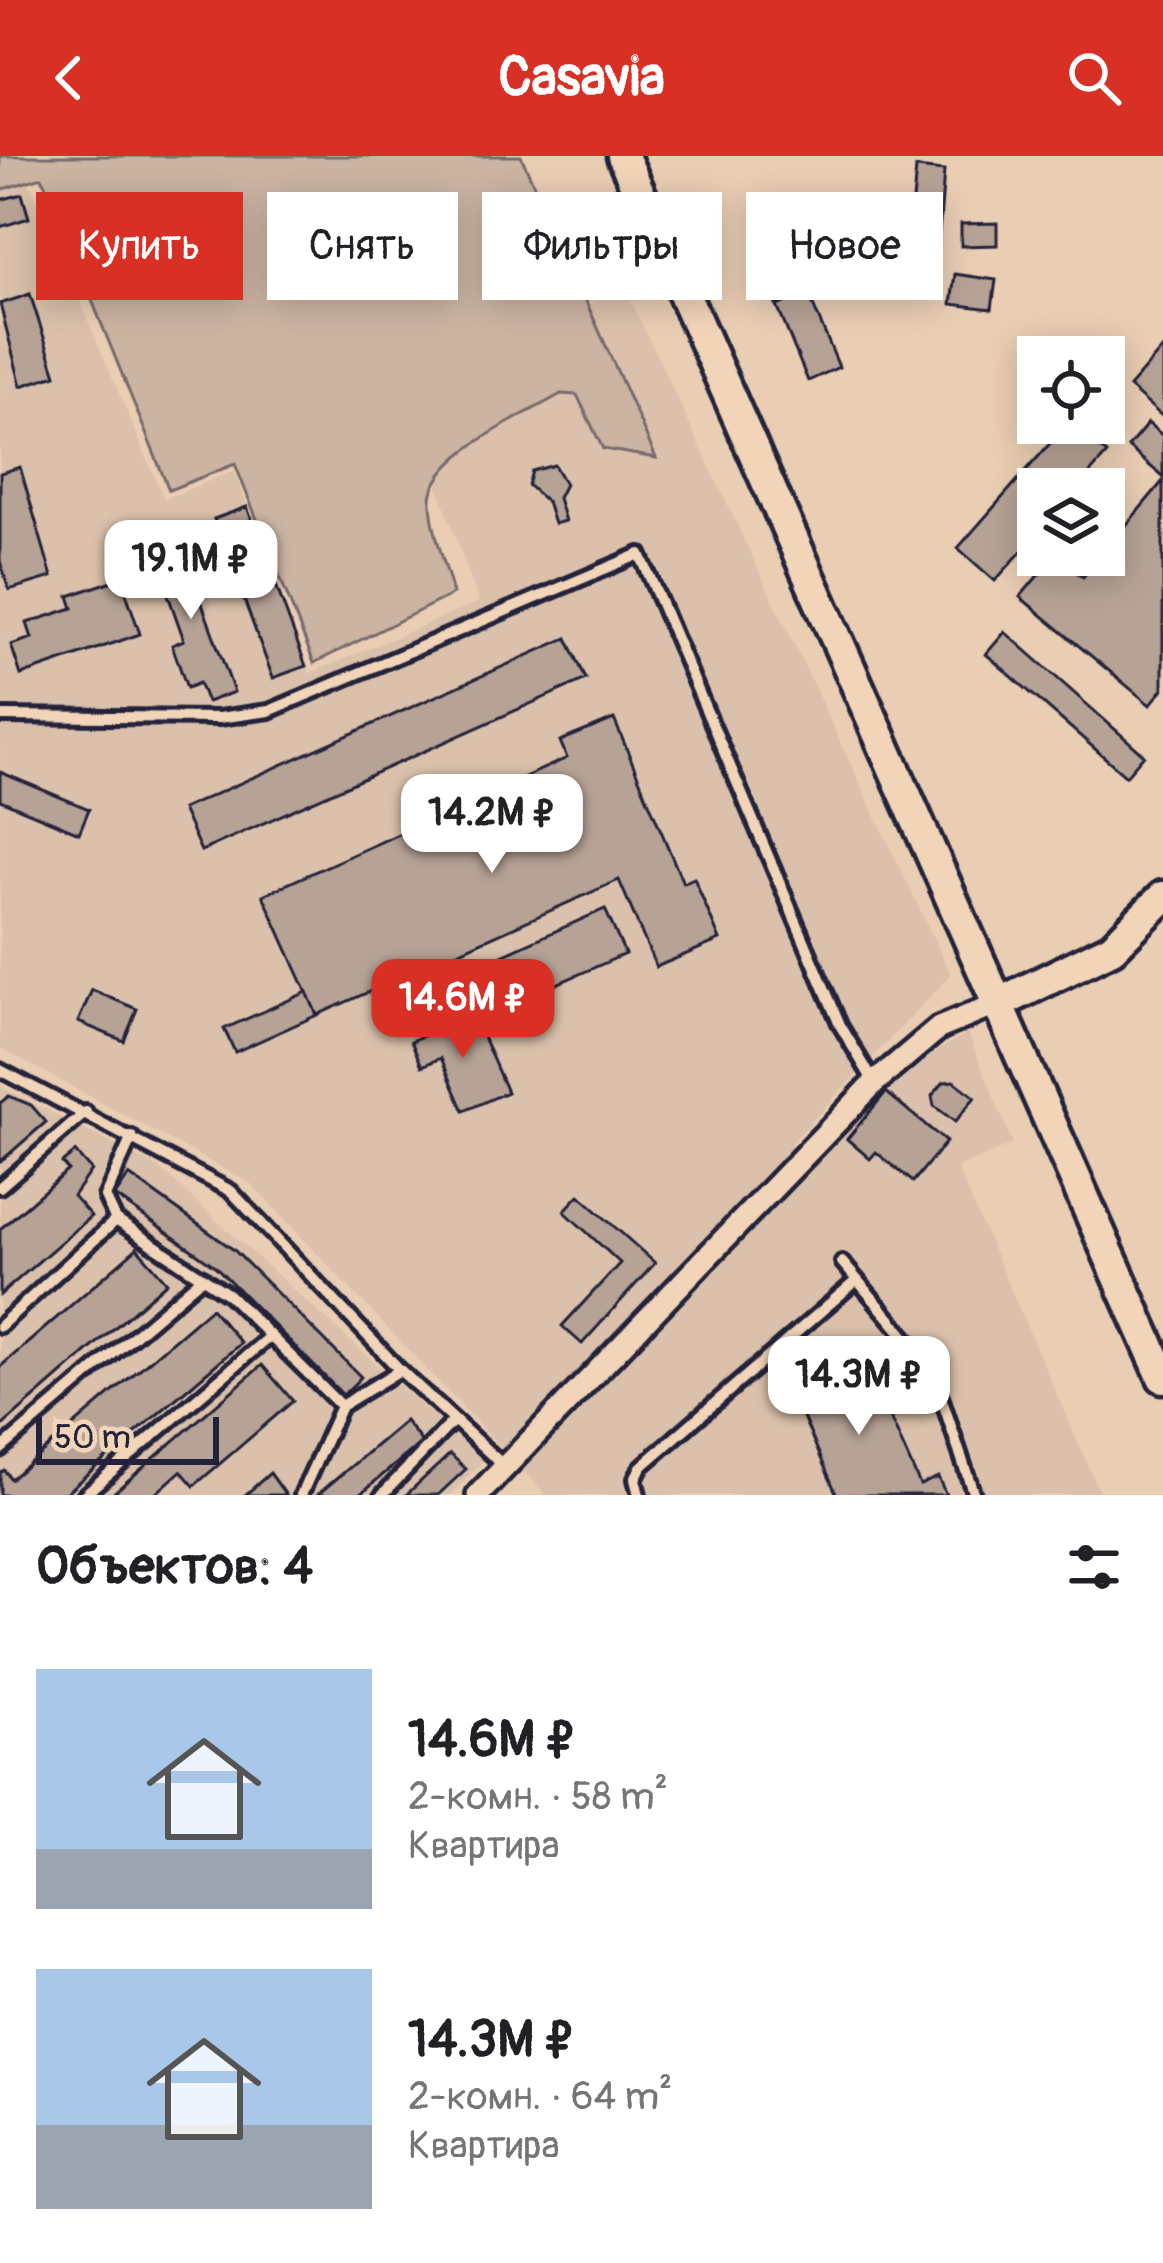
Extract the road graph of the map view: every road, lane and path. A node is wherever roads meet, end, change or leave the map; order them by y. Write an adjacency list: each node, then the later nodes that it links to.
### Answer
1 (623, 156): 4 (street)
2 (0, 716): 6 (lane)
3 (1163, 897): 4 (street)
4 (1001, 1003): 6 (street); 17 (street)
5 (0, 1070): 7 (lane)
6 (874, 1082): 21 (street)
7 (86, 1112): 8 (lane); 9 (lane)
8 (132, 1137): 10 (lane); 16 (lane)
9 (0, 1187)
10 (116, 1220): 12 (lane); 14 (lane)
11 (842, 1262): 13 (lane)
12 (203, 1277): 15 (lane); 20 (lane)
13 (857, 1280): 26 (lane); 27 (lane)
14 (0, 1326)
15 (270, 1336): 18 (lane); 22 (lane)
16 (400, 1370): 18 (lane); 19 (lane)
17 (1163, 1377)
18 (341, 1406): 23 (lane)
19 (452, 1422): 21 (lane); 24 (lane)
20 (0, 1450)
21 (506, 1466): 25 (street)
22 (84, 1495)
23 (301, 1495)
24 (382, 1495)
25 (478, 1495)
26 (639, 1495)
27 (974, 1495)

